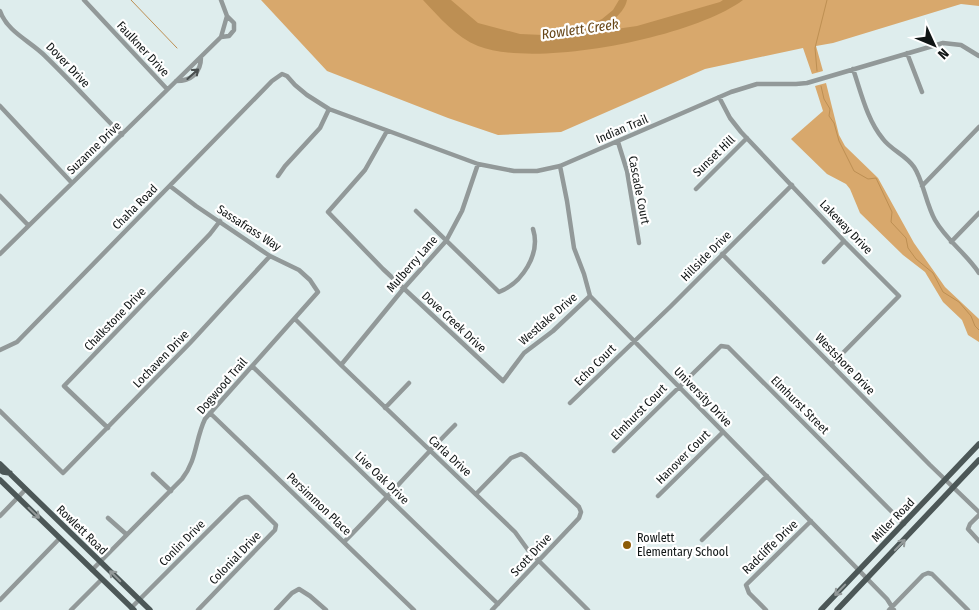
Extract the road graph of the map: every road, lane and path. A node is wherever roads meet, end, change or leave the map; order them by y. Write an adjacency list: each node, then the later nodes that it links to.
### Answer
1 (84, 0): 13 (street, Faulkner Drive)
2 (221, 0): 4 (street)
3 (0, 11): 5 (street, Dover Drive)
4 (227, 16): 6 (street); 6 (street, Suzanne Drive)
5 (1, 18): 20 (street, Dover Drive)
6 (221, 37): 9 (street, Suzanne Drive)
7 (907, 53): 8 (street, Indian Trail); 10 (street, Indian Trail); 14 (street)
8 (979, 56)
9 (201, 57): 12 (street, Suzanne Drive); 12 (street, one-way to 9)
10 (853, 69): 15 (street, Indian Trail); 29 (street)
11 (282, 74): 17 (street, Indian Trail); 28 (street, Chaha Road)
12 (176, 81): 13 (street, Suzanne Drive)
13 (167, 89): 20 (street, Suzanne Drive)
14 (922, 92)
15 (719, 97): 21 (street, Lakeway Drive); 22 (street, Indian Trail)
16 (0, 106): 26 (street)
17 (329, 109): 19 (street, Indian Trail); 25 (street)
18 (979, 127): 29 (street)
19 (387, 131): 23 (street, Indian Trail); 47 (street, Dove Creek Drive)
20 (122, 135): 26 (street, Suzanne Drive)
21 (747, 138): 27 (street, Lakeway Drive); 30 (street, Sunset Hill)
22 (618, 142): 24 (street, Indian Trail); 40 (street, Cascade Court)
23 (478, 164): 24 (street, Indian Trail); 37 (street, Mulberry Lane)
24 (560, 166): 48 (street, University Drive)
25 (278, 176)
26 (72, 183): 35 (street, Suzanne Drive)
27 (792, 185): 38 (street, Lakeway Drive); 42 (street, Hillside Drive)
28 (170, 186): 34 (street, Sassafrass Way); 51 (street, Chaha Road)
29 (922, 186): 39 (street)
30 (696, 189)
31 (0, 196): 35 (street)
32 (416, 211): 37 (street)
33 (979, 213): 39 (street)
34 (220, 221): 43 (street, Sassafrass Way); 63 (street, Chalkstone Drive)
35 (28, 225): 41 (street, Suzanne Drive)
36 (533, 229): 37 (street)
37 (446, 241): 47 (street, Mulberry Lane)
38 (844, 241): 44 (street); 52 (street, Lakeway Drive)
39 (951, 242): 45 (street)
40 (639, 243)
41 (0, 254)
42 (722, 254): 50 (street, Hillside Drive); 52 (street, Westshore Drive)
43 (270, 256): 46 (street, Sassafrass Way); 63 (street, Lochaven Drive)
44 (824, 262)
45 (979, 273)
46 (316, 288): 49 (street, Dogwood Trail)
47 (404, 288): 53 (street, Mulberry Lane); 55 (street, Dove Creek Drive)
48 (590, 296): 50 (street, University Drive); 55 (street, Westlake Drive)
49 (295, 319): 53 (street, Carla Drive); 54 (street, Dogwood Trail)
50 (634, 340): 57 (street, University Drive); 58 (street, Echo Court)
51 (0, 350)
52 (832, 364): 75 (street, Westshore Drive)
53 (341, 365): 59 (street, Carla Drive)
54 (252, 366): 61 (street, Dogwood Trail); 82 (street, Live Oak Drive)
55 (503, 381)
56 (409, 383): 59 (street)
57 (679, 387): 64 (street, University Drive); 67 (street, Elmhurst Court); 88 (street, Elmhurst Street)
58 (570, 403)
59 (385, 408): 66 (street, Carla Drive)
60 (0, 411): 63 (street, Lochaven Drive)
61 (210, 413): 78 (street, Dogwood Trail); 93 (street, Persimmon Place)
62 (455, 425): 66 (street)
63 (108, 428)
64 (723, 432): 73 (street, University Drive); 80 (street, Hanover Court)
65 (978, 446): 75 (main road, Miller Road)
66 (429, 450): 79 (street, Carla Drive); 82 (street)
67 (614, 451)
68 (979, 460): 76 (main road, Miller Road)
69 (0, 464): 71 (main road, Rowlett Road)
70 (0, 470): 71 (main road)
71 (10, 473): 77 (main road, Rowlett Road)
72 (153, 474): 78 (street)
73 (767, 476): 87 (street, University Drive); 91 (street)
74 (0, 480): 83 (main road, Rowlett Road)
75 (946, 480): 76 (street, Westshore Drive); 88 (main road, Miller Road)
76 (954, 488): 84 (street, Westshore Drive); 99 (main road, Miller Road, one-way to 76)
77 (26, 489): 83 (street); 95 (main road, Rowlett Road)
78 (171, 491): 89 (street, Dogwood Trail)
79 (476, 494): 94 (street, Carla Drive); 94 (street, Scott Drive)
80 (658, 496)
81 (248, 497): 101 (street, Conlin Drive); 107 (street, Colonial Drive)
82 (388, 497): 93 (street); 102 (street, Live Oak Drive)
83 (18, 498): 85 (street); 90 (main road, Rowlett Road, one-way to 90)
84 (979, 513): 92 (street)
85 (0, 516)
86 (108, 518): 89 (street)
87 (811, 521): 97 (street, University Drive); 113 (street, Radcliffe Drive)
88 (904, 524): 97 (main road, Miller Road)
89 (126, 534): 95 (street, Dogwood Trail)
90 (60, 538): 96 (main road, Rowlett Road); 100 (street)
91 (702, 540)
92 (979, 541)
93 (344, 542): 110 (street, Persimmon Place)
94 (539, 561): 102 (street, Scott Drive); 112 (street, Carla Drive)
95 (100, 562): 96 (street, Dogwood Trail); 101 (main road, Rowlett Road, one-way to 95)
96 (92, 570): 98 (main road, Rowlett Road)
97 (859, 571): 99 (street, University Drive); 114 (main road, Miller Road, one-way to 114)
98 (102, 579): 103 (main road, Rowlett Road); 105 (street)
99 (867, 579): 104 (street, University Drive); 115 (main road, Miller Road)
100 (0, 600)
101 (139, 600): 103 (street, Conlin Drive); 106 (main road, Rowlett Road)
102 (498, 604): 111 (street, Scott Drive)
103 (132, 609)
104 (892, 609): 116 (street)
105 (71, 610)
106 (150, 610)
107 (198, 610)
108 (276, 610): 109 (street)
109 (326, 610)
110 (414, 610)
111 (492, 610)
112 (588, 610)
113 (766, 610)
114 (821, 610)
115 (837, 610)
116 (968, 610)

